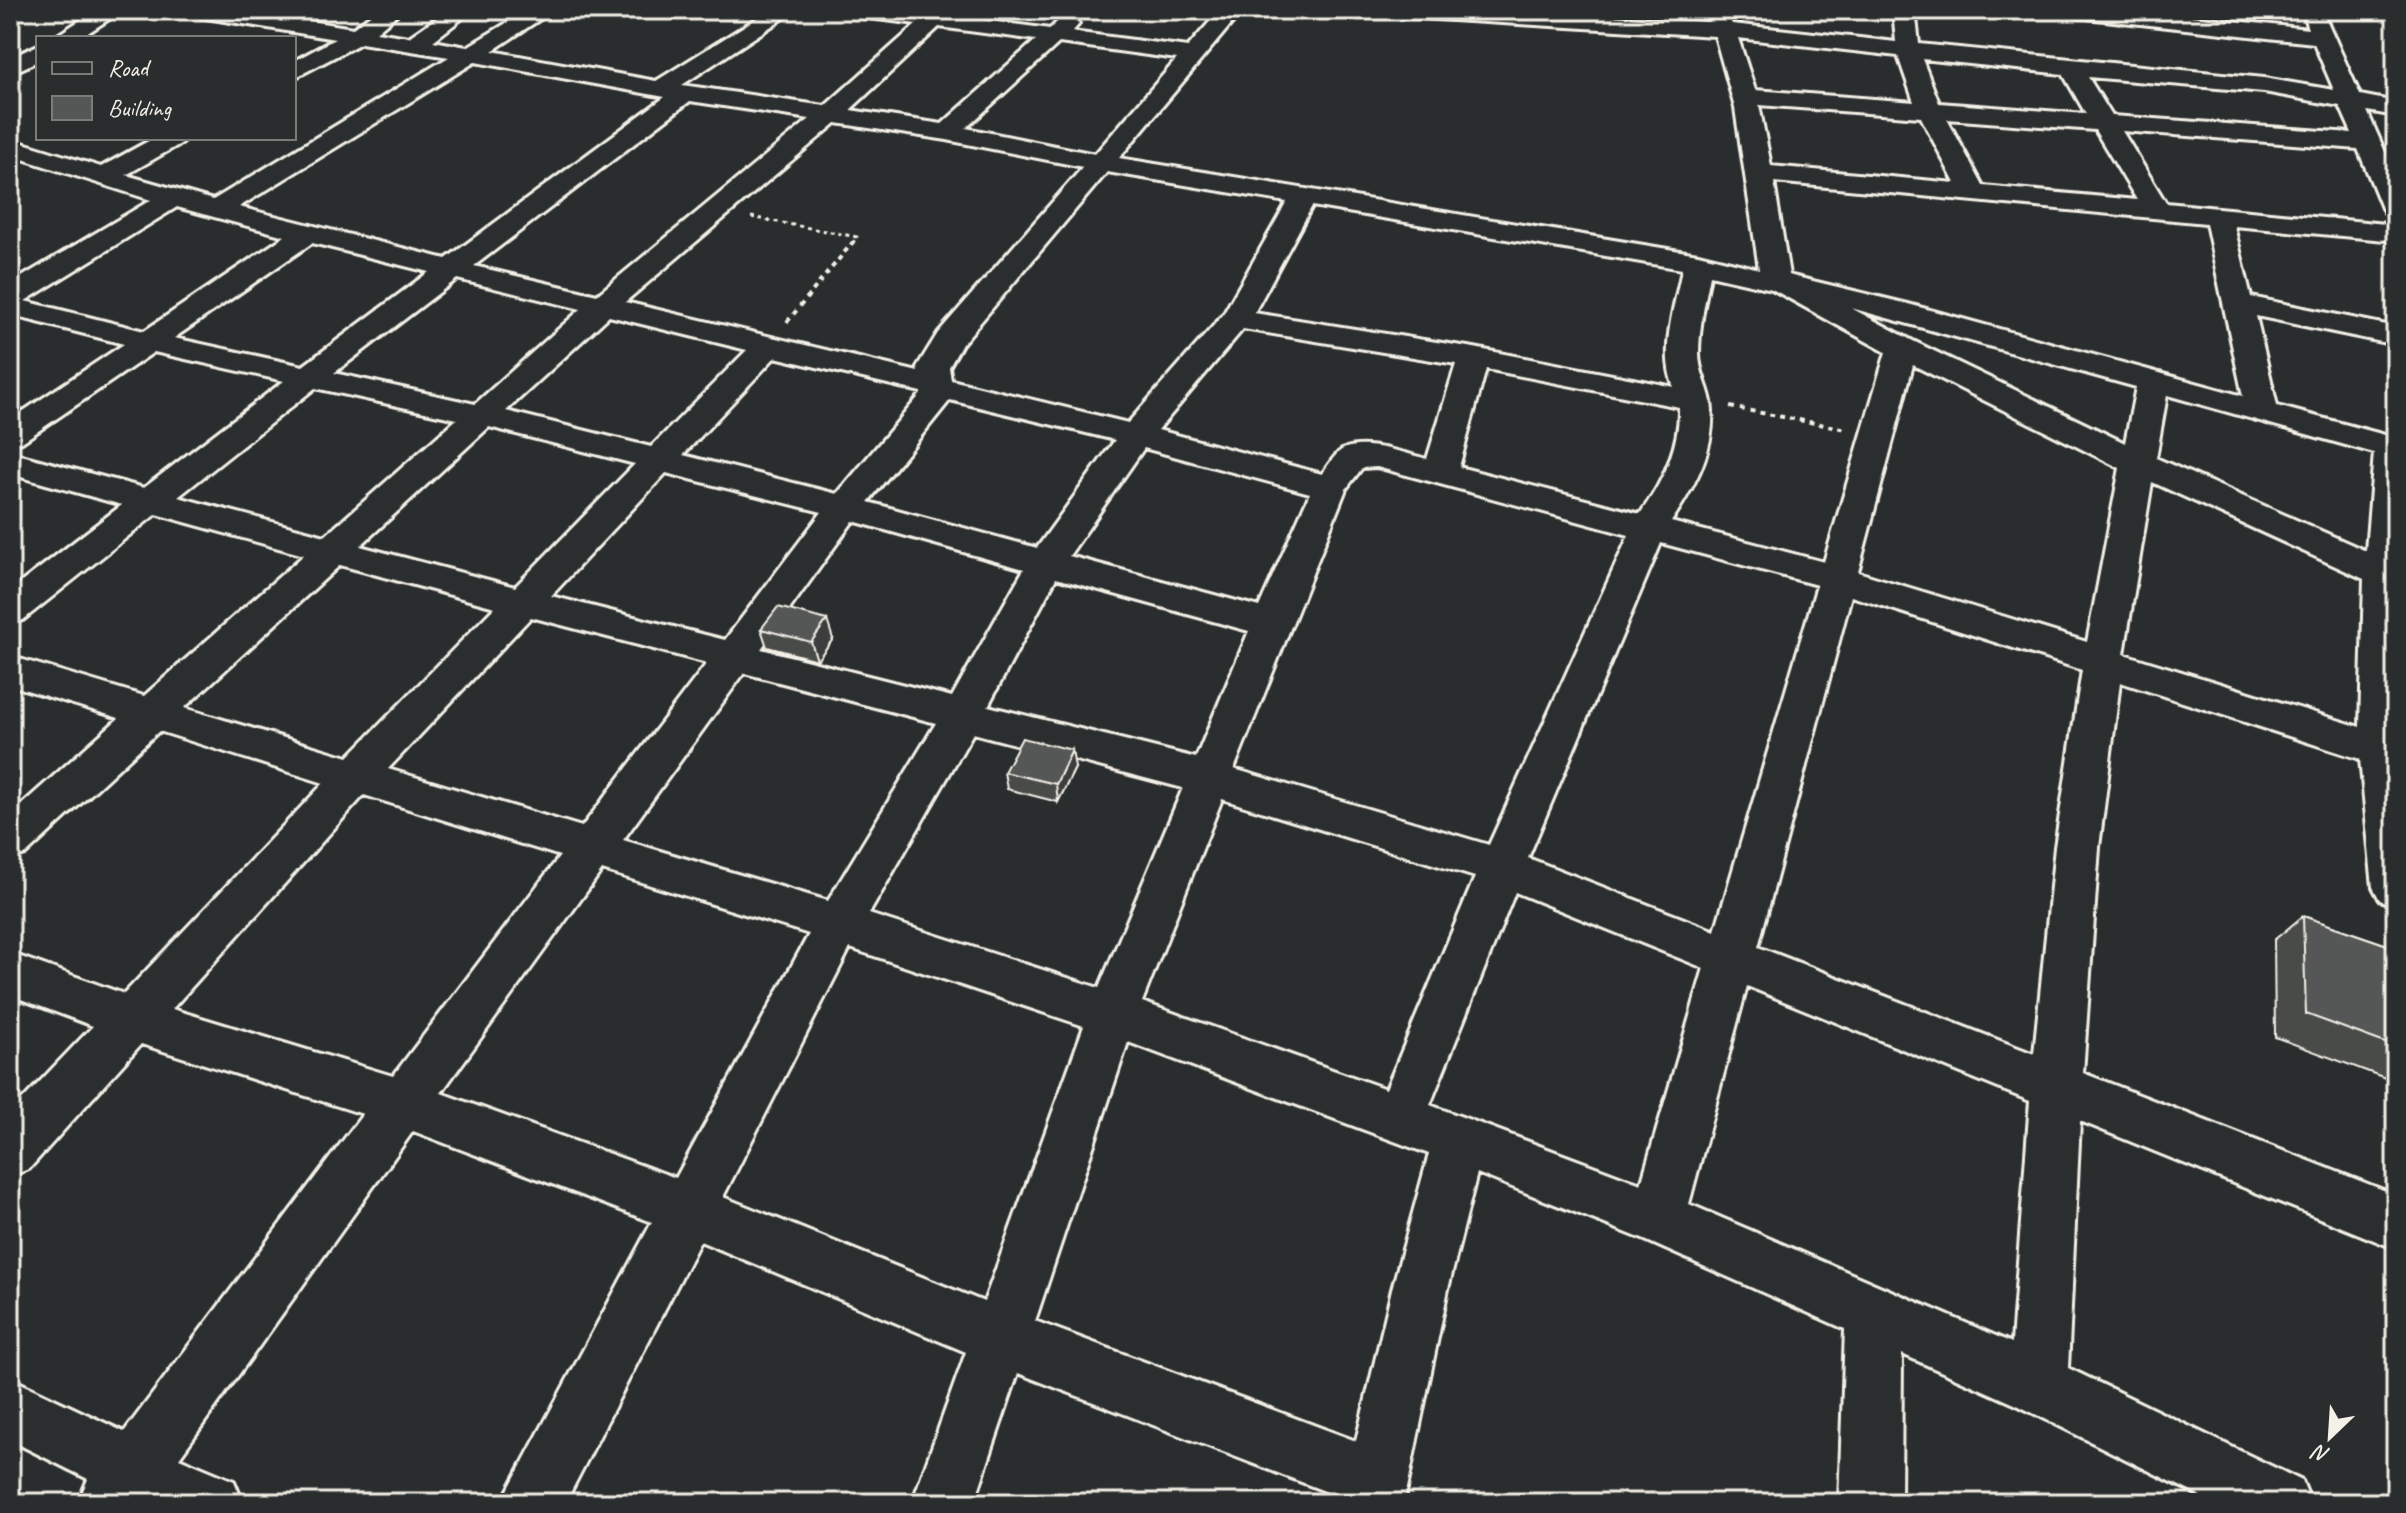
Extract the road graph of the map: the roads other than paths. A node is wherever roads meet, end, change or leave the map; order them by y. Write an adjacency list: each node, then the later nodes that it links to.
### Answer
1 (112, 10): 21 (street)
2 (200, 10): 15 (street)
3 (391, 10): 23 (street)
4 (462, 10): 25 (street)
5 (543, 10): 28 (street)
6 (785, 10): 34 (street)
7 (861, 10): 17 (street)
8 (1083, 10): 20 (street)
9 (1232, 10): 29 (street)
10 (1402, 10): 14 (street)
11 (1904, 10): 26 (street)
12 (2077, 10): 18 (street)
13 (2312, 10): 24 (street)
14 (1427, 11): 16 (street)
15 (252, 14): 22 (street); 23 (street)
16 (1575, 14): 19 (street)
17 (940, 15): 20 (street); 39 (street)
18 (2158, 18): 24 (street); 33 (street)
19 (1719, 20): 26 (street); 35 (street)
20 (1055, 35): 29 (street); 42 (street)
21 (67, 36)
22 (211, 36)
23 (357, 36): 25 (street); 32 (street)
24 (2321, 37): 36 (street)
25 (414, 44): 28 (street)
26 (1906, 52): 31 (street); 38 (street)
27 (36, 53): 30 (street)
28 (471, 54): 34 (street); 56 (street)
29 (1195, 55): 47 (street)
30 (10, 67)
31 (2071, 68): 33 (street); 40 (street)
32 (296, 70)
33 (2171, 76): 36 (street)
34 (672, 91): 39 (street); 61 (street)
35 (1745, 97): 38 (street); 48 (street)
36 (2352, 101): 37 (street); 45 (street)
37 (2396, 109)
38 (1930, 110): 40 (street); 51 (street)
39 (831, 114): 42 (street); 65 (street)
40 (2102, 123): 45 (street); 54 (street)
41 (36, 126): 43 (street)
42 (947, 132): 47 (street)
43 (10, 140)
44 (169, 140): 50 (street)
45 (2369, 142): 49 (street)
46 (10, 147): 50 (street)
47 (1100, 163): 53 (street); 75 (street)
48 (1759, 173): 51 (street); 62 (street)
49 (2389, 173): 55 (street)
50 (103, 177): 52 (street)
51 (1973, 192): 54 (street)
52 (173, 198): 56 (street); 63 (street)
53 (1303, 198): 60 (street); 67 (street)
54 (2155, 208): 57 (street)
55 (2396, 208)
56 (216, 210): 59 (street)
57 (2218, 214): 58 (street); 64 (street)
58 (2396, 233)
59 (307, 234): 61 (street); 69 (street)
60 (1698, 263): 62 (street); 76 (street)
61 (453, 271): 65 (street); 73 (street)
62 (1775, 279): 71 (street); 74 (street)
63 (10, 297)
64 (2240, 304): 68 (street); 77 (street)
65 (604, 305): 70 (street); 78 (street)
66 (10, 306): 69 (street)
67 (1236, 319): 72 (street); 80 (street)
68 (2396, 336)
69 (148, 341): 73 (street); 79 (street)
70 (767, 347): 75 (street); 82 (street)
71 (1902, 348): 84 (street); 93 (street)
72 (1474, 357): 76 (street); 85 (street)
73 (307, 378): 78 (street); 87 (street)
74 (2153, 381): 77 (street); 84 (street)
75 (935, 388): 80 (street); 88 (street)
76 (1695, 401): 89 (street)
77 (2262, 411): 81 (street)
78 (481, 415): 82 (street); 90 (street)
79 (10, 435)
80 (1136, 435): 86 (street); 91 (street)
81 (2393, 448): 92 (street)
82 (657, 462): 88 (street); 94 (street)
83 (10, 463): 87 (street)
84 (2138, 463): 92 (street); 98 (street)
85 (1440, 473): 86 (street); 89 (street)
86 (1330, 487): 96 (street)
87 (148, 502): 90 (street); 95 (street)
88 (845, 507): 91 (street); 97 (street)
89 (1650, 527): 93 (street); 107 (street)
90 (333, 550): 94 (street); 100 (street)
91 (1047, 561): 96 (street); 101 (street)
92 (2390, 577): 102 (street)
93 (1836, 578): 98 (street); 110 (street)
94 (523, 602): 97 (street); 103 (street)
95 (10, 611)
96 (1271, 624): 104 (street)
97 (735, 656): 101 (street); 106 (street)
98 (2102, 661): 102 (street); 114 (street)
99 (10, 670): 100 (street)
100 (151, 713): 103 (street); 105 (street)
101 (963, 714): 104 (street); 109 (street)
102 (2388, 752): 108 (street)
103 (356, 776): 106 (street); 113 (street)
104 (1209, 778): 107 (street); 112 (street)
105 (10, 841)
106 (595, 848): 109 (street); 115 (street)
107 (1502, 867): 110 (street); 116 (street)
108 (2396, 887)
109 (839, 924): 112 (street); 119 (street)
110 (1731, 955): 114 (street); 120 (street)
111 (10, 974): 113 (street)
112 (1113, 1014): 116 (street); 123 (street)
113 (130, 1018): 115 (street); 118 (street)
114 (2056, 1086): 121 (street); 124 (street)
115 (403, 1103): 119 (street); 126 (street)
116 (1399, 1118): 117 (street)
117 (1459, 1141): 120 (street); 127 (street)
118 (10, 1151)
119 (689, 1210): 123 (street); 129 (street)
120 (1658, 1218): 122 (street)
121 (2396, 1222)
122 (1874, 1312): 124 (street); 131 (street)
123 (999, 1337): 127 (street); 130 (street)
124 (2038, 1384): 132 (street)
125 (10, 1408): 126 (street)
126 (122, 1486): 128 (street)
127 (1375, 1492)
128 (212, 1503)
129 (532, 1503)
130 (943, 1503)
131 (1870, 1503)
132 (2280, 1503)

